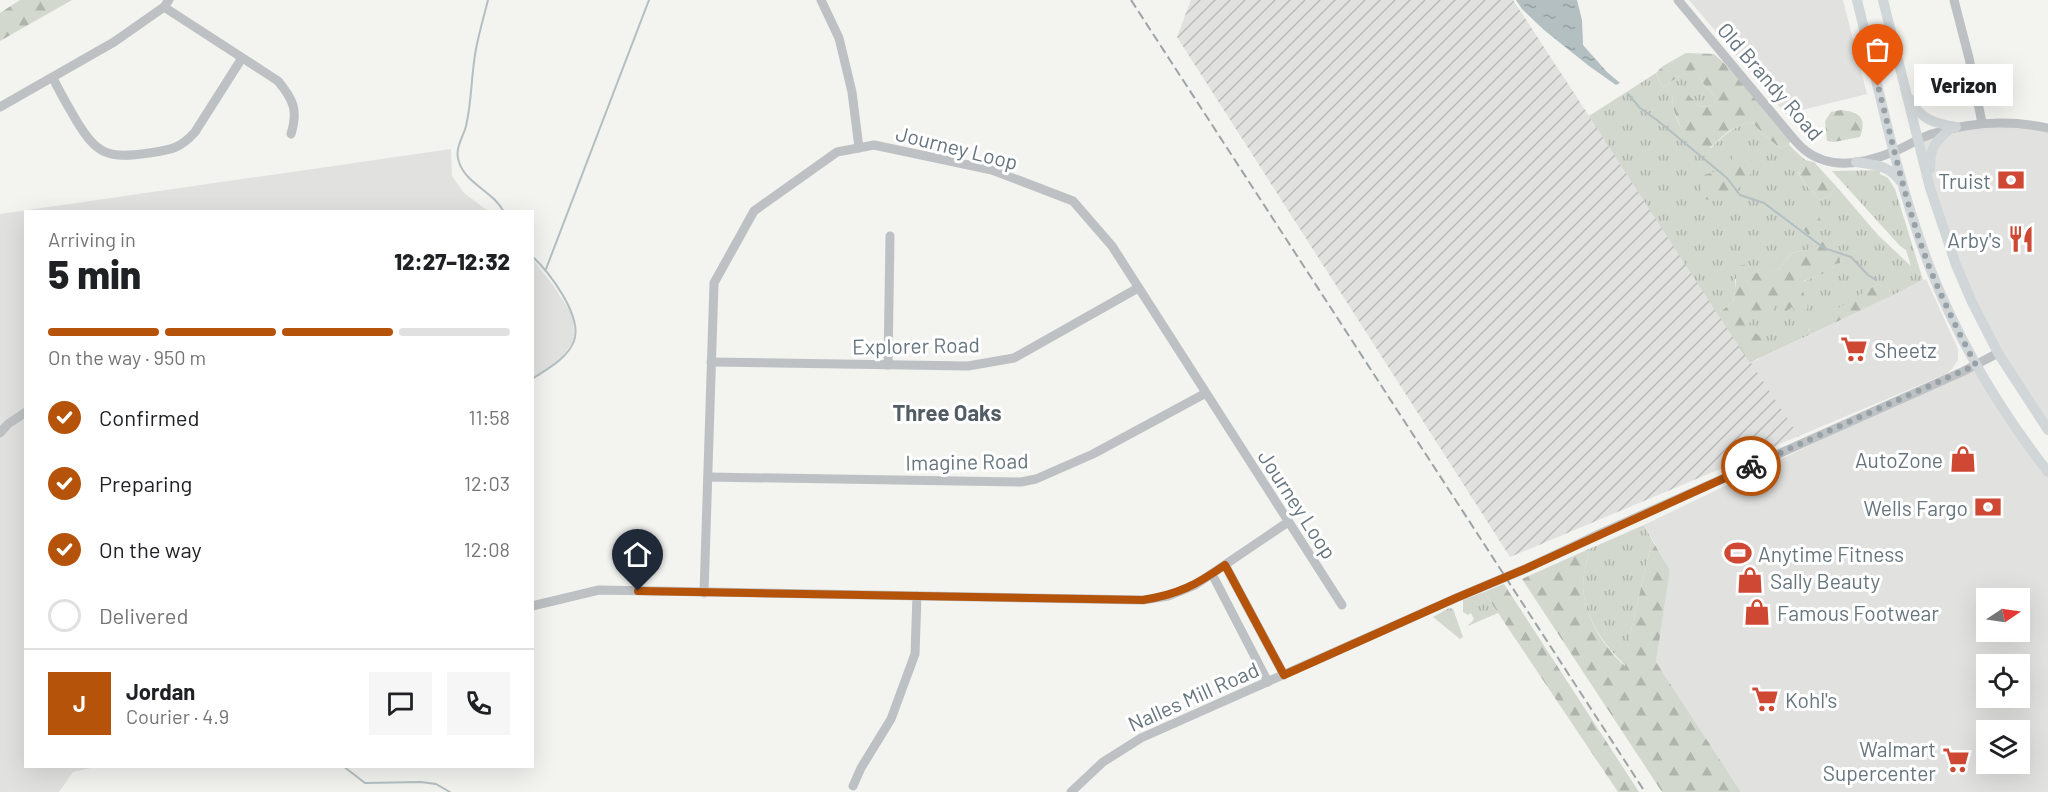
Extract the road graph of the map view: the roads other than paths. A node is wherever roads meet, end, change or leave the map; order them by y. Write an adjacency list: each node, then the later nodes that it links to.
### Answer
1 (821, 0): 16 (street)
2 (1678, 0): 18 (street, Old Brandy Road)
3 (1857, 0): 17 (main road)
4 (1882, 0): 9 (main road)
5 (1954, 0): 11 (street)
6 (167, 3): 7 (street); 8 (street)
7 (242, 58): 8 (street); 14 (street)
8 (53, 78): 10 (street)
9 (1904, 88): 12 (main road); 15 (main road)
10 (0, 107)
11 (1982, 123): 12 (street, Old Brandy Road); 13 (street, Old Brandy Road)
12 (1953, 128): 15 (street, Old Brandy Road); 19 (main road)
13 (2048, 128)
14 (291, 134)
15 (1917, 138): 17 (street, Old Brandy Road); 19 (main road)
16 (860, 148): 22 (street, Journey Loop); 24 (street, Journey Loop)
17 (1895, 151): 18 (street, Old Brandy Road); 20 (main road)
18 (1856, 162): 20 (main road)
19 (1930, 188): 23 (main road)
20 (1907, 197): 26 (main road)
21 (890, 236): 25 (street)
22 (1138, 288): 25 (street, Explorer Road); 27 (street, Journey Loop)
23 (1998, 353): 26 (street, Nalles Mill Road); 29 (main road)
24 (711, 362): 25 (street, Explorer Road); 32 (street, Journey Loop)
25 (888, 365)
26 (1976, 365): 31 (main road); 40 (street, Nalles Mill Road)
27 (1206, 393): 32 (street, Imagine Road); 33 (street, Journey Loop)
28 (24, 413): 30 (street)
29 (2048, 430)
30 (0, 433)
31 (2048, 472)
32 (708, 477): 36 (street, Journey Loop)
33 (1288, 522): 34 (street); 38 (street, Journey Loop)
34 (1225, 565): 35 (street); 40 (street)
35 (1212, 574): 37 (street); 41 (street)
36 (704, 593): 37 (street); 39 (street)
37 (916, 596): 42 (street)
38 (1342, 605)
39 (534, 606)
40 (1284, 675): 41 (street, Nalles Mill Road)
41 (1268, 682): 43 (street, Nalles Mill Road)
42 (853, 786)
43 (1071, 792)

